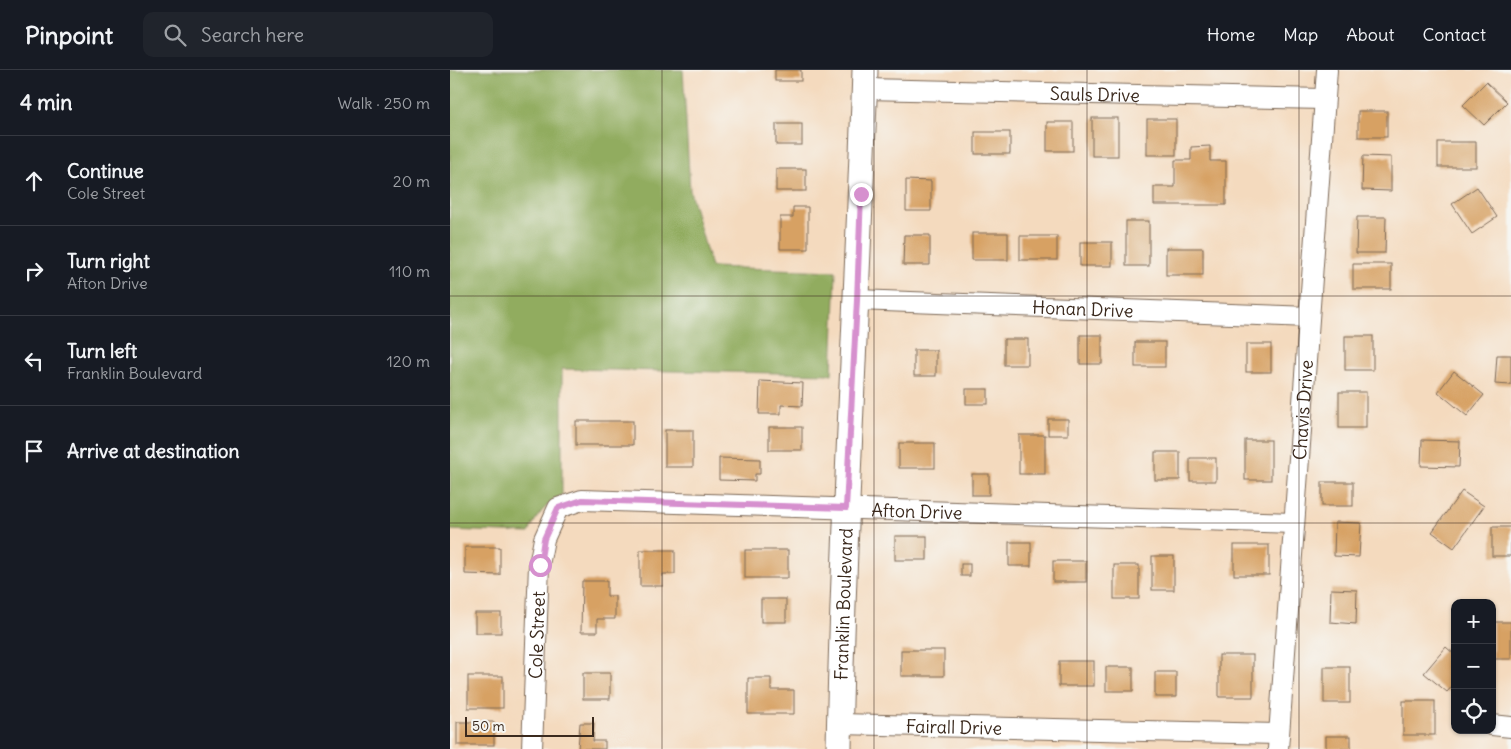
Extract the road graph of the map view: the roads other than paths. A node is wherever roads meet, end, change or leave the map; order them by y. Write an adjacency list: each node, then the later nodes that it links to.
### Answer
1 (1327, 70): 3 (street, Chavis Drive)
2 (865, 79): 3 (street, Sauls Drive); 4 (street, Franklin Boulevard)
3 (1324, 99): 5 (street, Chavis Drive)
4 (857, 300): 5 (street, Honan Drive); 6 (street, Franklin Boulevard)
5 (1309, 317): 8 (street, Chavis Drive)
6 (846, 508): 7 (street, Afton Drive); 8 (street, Afton Drive); 9 (street, Franklin Boulevard)
7 (551, 524): 13 (street, Cole Street)
8 (1293, 524): 12 (street, Chavis Drive)
9 (839, 724): 12 (street, Fairall Drive); 14 (street, Franklin Boulevard)
10 (1496, 725): 11 (street)
11 (1511, 726)
12 (1278, 742)
13 (532, 749)
14 (839, 749)

